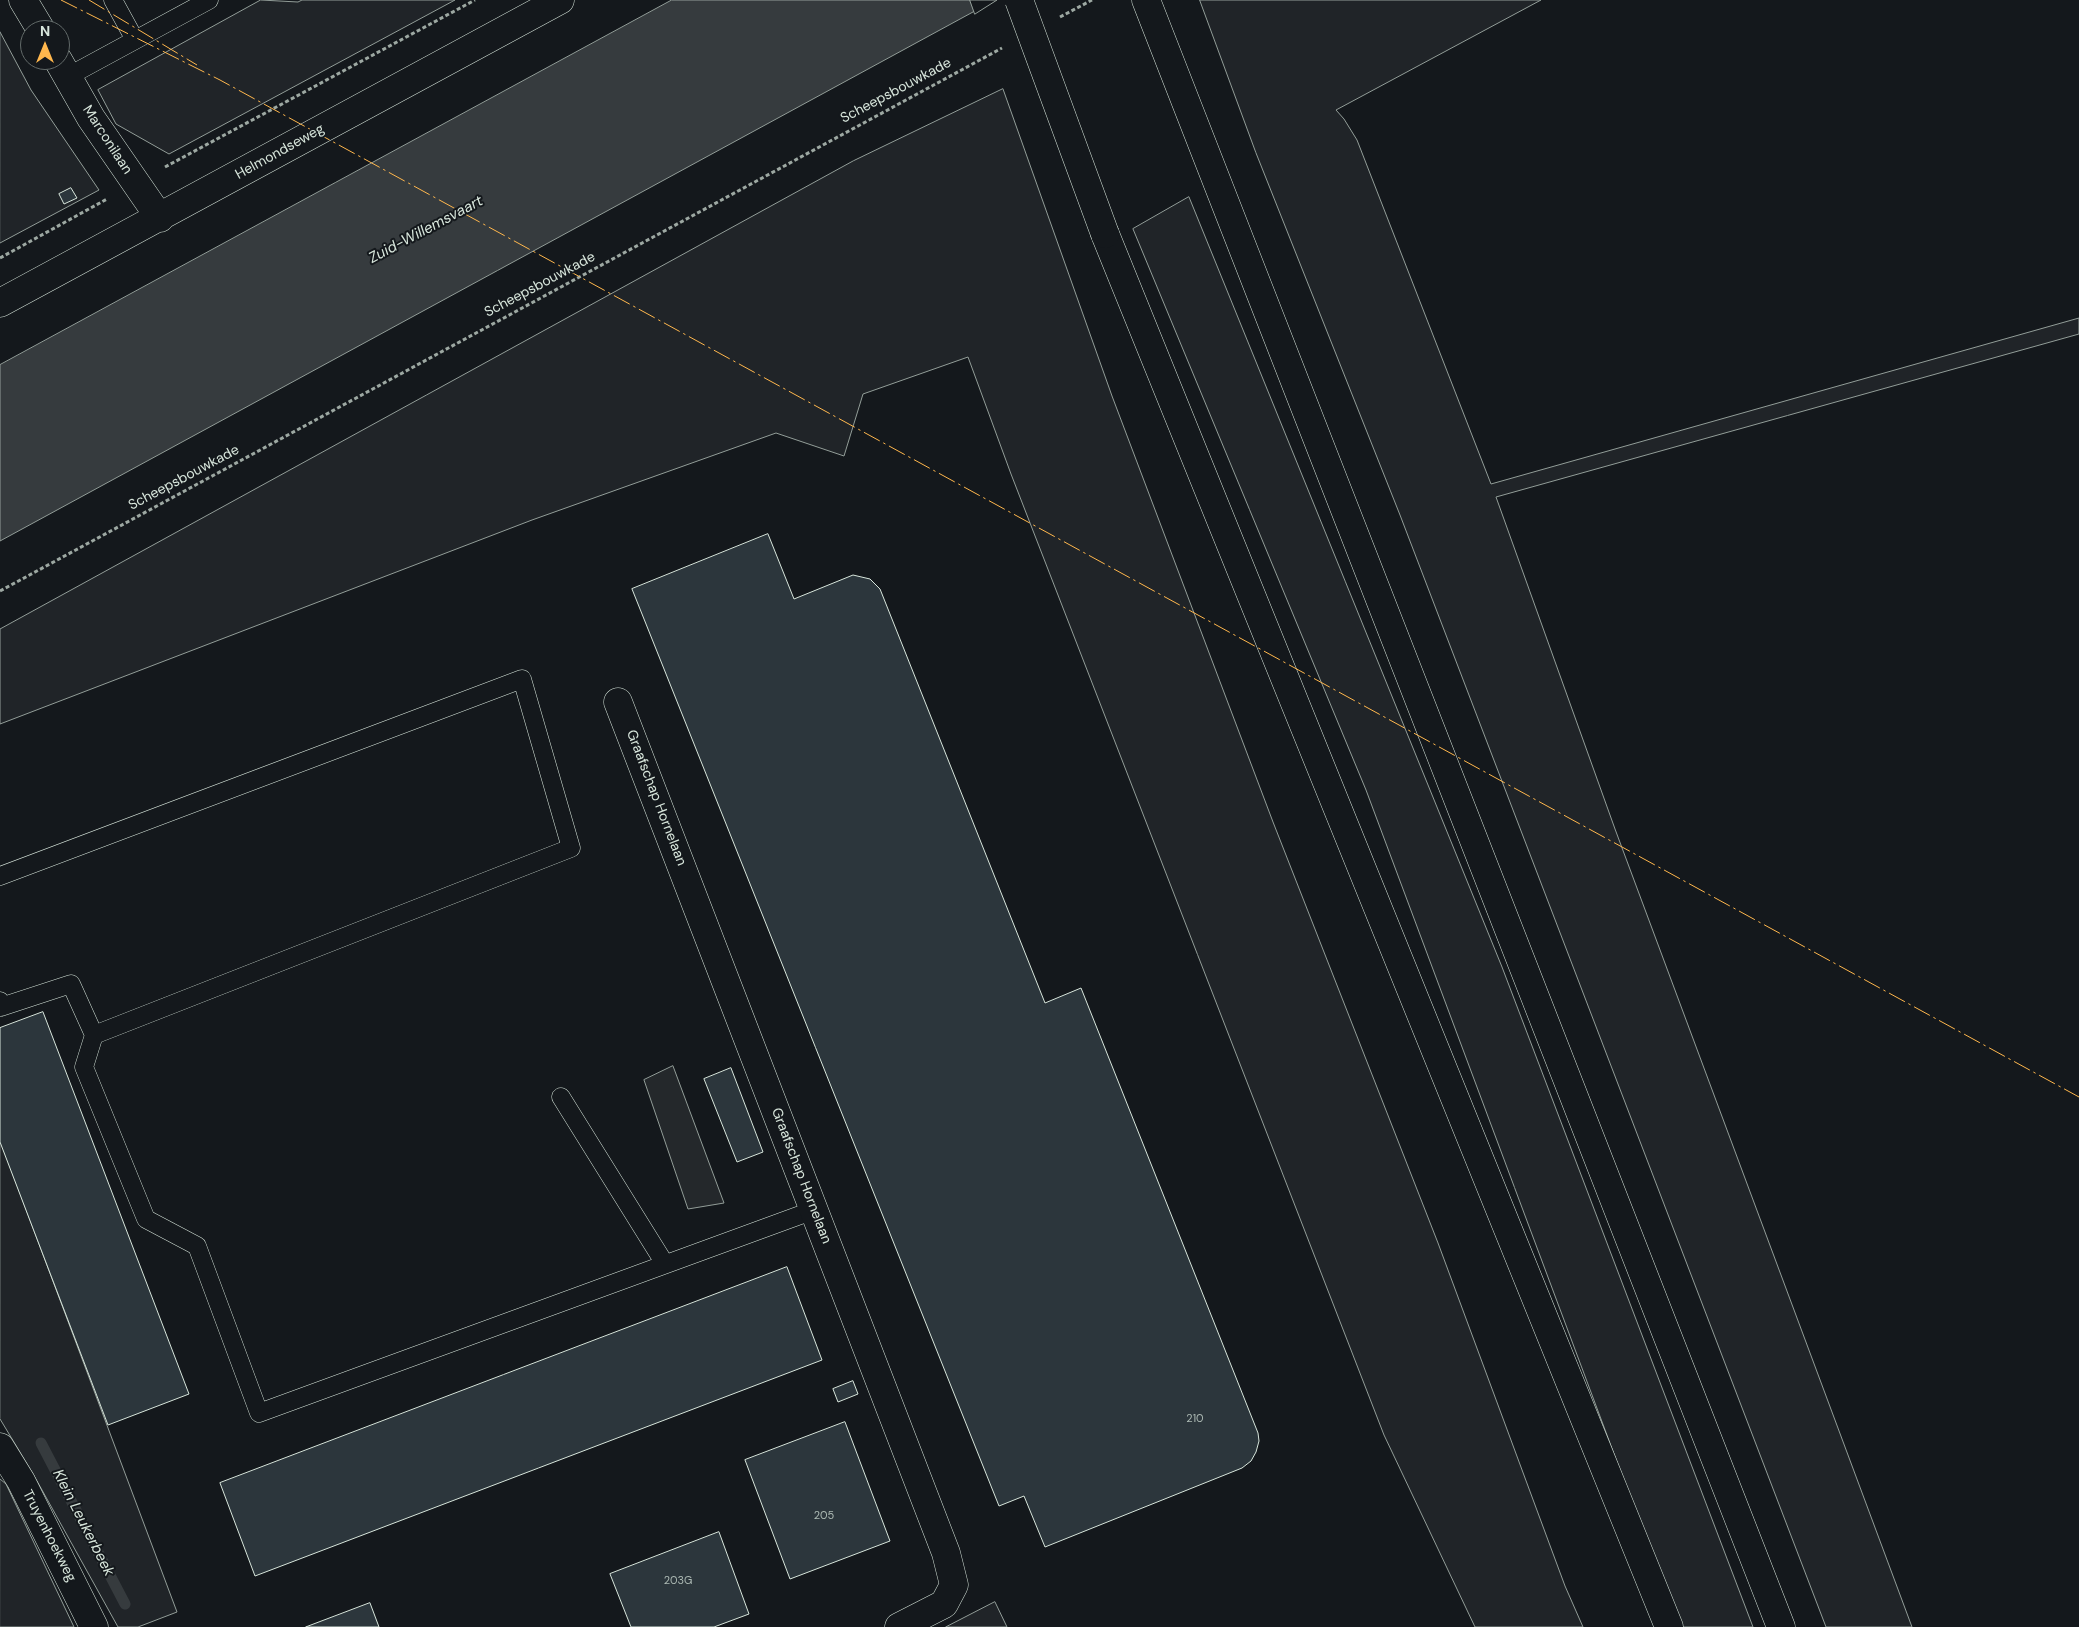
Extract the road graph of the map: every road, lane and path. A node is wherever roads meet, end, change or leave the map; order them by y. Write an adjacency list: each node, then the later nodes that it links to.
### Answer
1 (23, 0): 10 (main road)
2 (113, 0): 11 (lane)
3 (209, 0): 11 (lane)
4 (475, 0): 15 (path)
5 (560, 0): 16 (main road, Helmondseweg)
6 (1019, 0): 30 (main road, bridge)
7 (1092, 0): 9 (path)
8 (1146, 0): 31 (main road)
9 (1058, 18)
10 (35, 20)
11 (135, 40): 13 (lane)
12 (1007, 45): 19 (path, Scheepsbouwkade)
13 (70, 65)
14 (64, 70): 15 (main road, Marconilaan)
15 (135, 184): 16 (main road, Marconilaan); 17 (path)
16 (160, 218): 18 (main road, Helmondseweg)
17 (0, 258)
18 (1, 299)
19 (0, 591)
20 (618, 702): 25 (main road, Graafschap Hornelaan)
21 (0, 876): 23 (lane)
22 (0, 1001): 23 (lane)
23 (94, 1035): 26 (lane)
24 (561, 1097): 26 (lane)
25 (814, 1210): 26 (lane); 29 (main road, Graafschap Hornelaan)
26 (665, 1264)
27 (0, 1447): 28 (main road, Truyenhoekweg)
28 (94, 1627)
29 (899, 1627)
30 (1668, 1627)
31 (1781, 1627)

